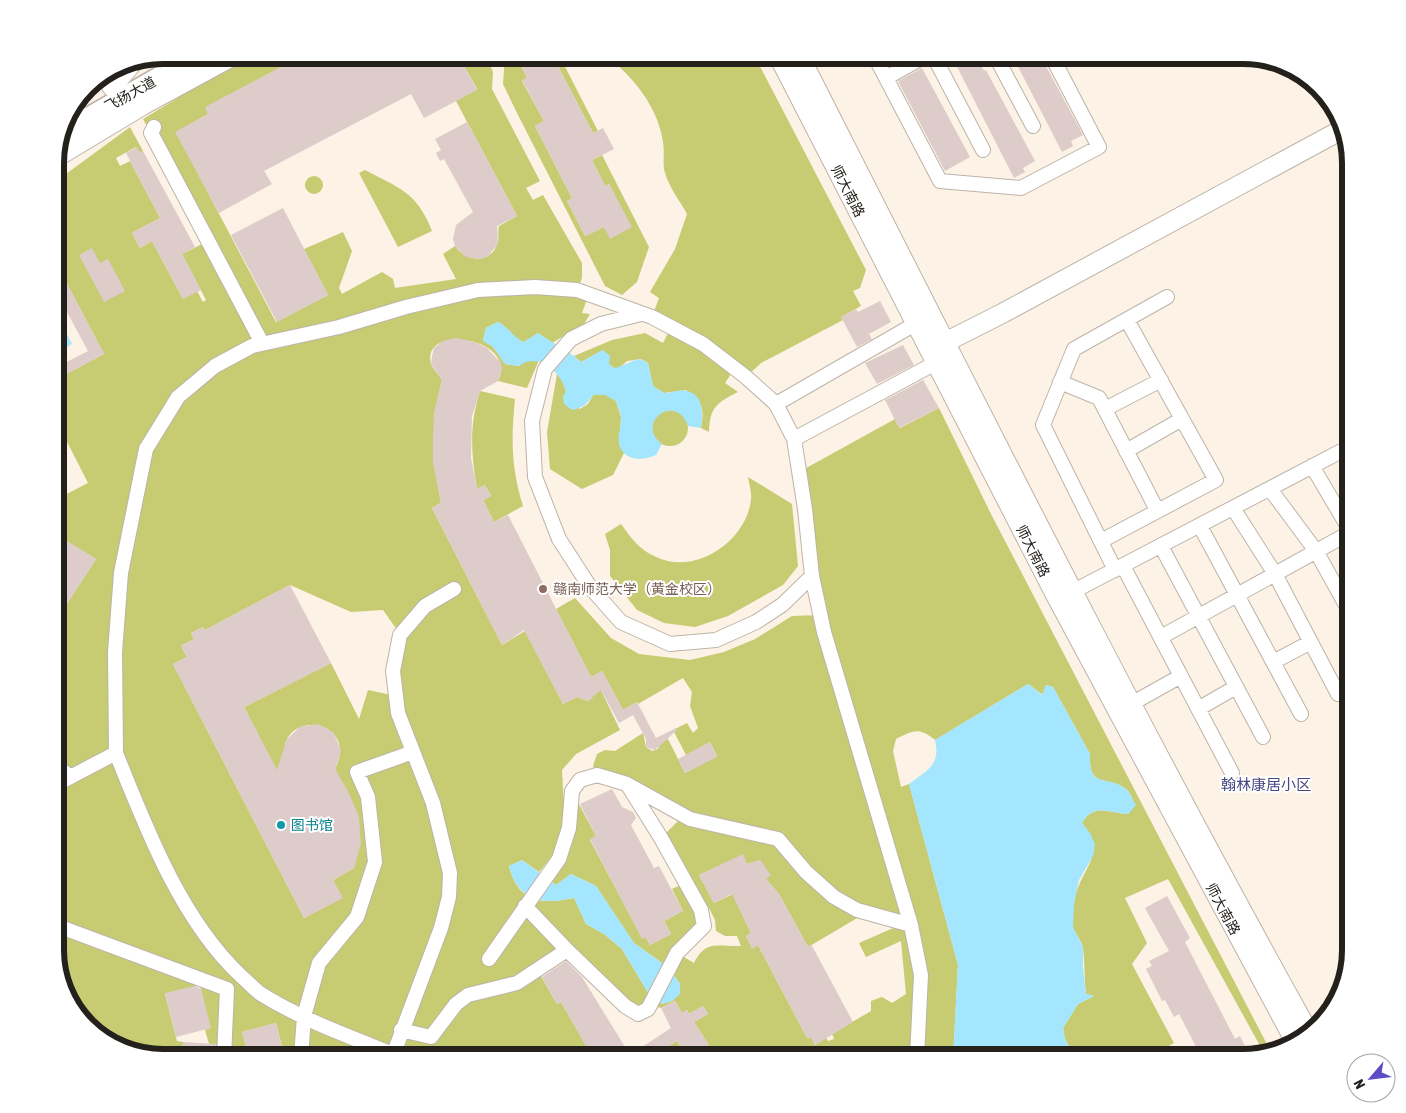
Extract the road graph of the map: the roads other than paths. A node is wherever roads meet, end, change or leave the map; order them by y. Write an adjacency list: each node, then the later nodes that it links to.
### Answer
1 (183, 64): 16 (main road, 飞扬大道)
2 (217, 64): 15 (main road)
3 (783, 64): 25 (main road, 师大南路)
4 (803, 64): 25 (main road, 师大南路)
5 (879, 64): 12 (street)
6 (911, 64): 12 (street)
7 (938, 64): 21 (street)
8 (1000, 64): 17 (street)
9 (1056, 64): 12 (street)
10 (152, 65): 13 (main road, 飞扬大道)
11 (125, 71): 13 (main road)
12 (886, 78)
13 (112, 87): 14 (main road, 飞扬大道)
14 (82, 105)
15 (143, 105): 16 (main road); 22 (main road)
16 (92, 115): 19 (main road, 飞扬大道)
17 (1033, 126)
18 (154, 127): 27 (street)
19 (70, 128)
20 (1337, 132): 28 (main road)
21 (983, 150)
22 (65, 152)
23 (1167, 297): 26 (street)
24 (641, 314): 27 (street); 31 (street); 49 (street)
25 (923, 319): 28 (main road, 师大南路); 31 (street)
26 (1127, 320): 29 (street); 30 (street)
27 (262, 343): 66 (street)
28 (940, 352): 34 (street); 51 (main road, 师大南路); 80 (main road, 师大南路)
29 (1160, 380): 32 (street); 33 (street)
30 (1060, 382): 32 (street); 44 (street)
31 (776, 404): 34 (street)
32 (1105, 410): 35 (street)
33 (1182, 419): 35 (street); 40 (street)
34 (794, 439): 49 (street)
35 (1126, 451): 40 (street)
36 (1342, 451): 37 (street)
37 (1312, 466): 38 (street); 41 (street)
38 (1270, 488): 39 (street); 46 (street)
39 (1233, 508): 42 (street); 48 (street)
40 (1157, 510): 44 (street)
41 (1342, 517)
42 (1200, 526): 45 (street); 52 (street)
43 (1342, 537): 46 (street)
44 (1101, 541): 47 (street)
45 (1161, 546): 47 (street); 54 (street)
46 (1316, 551): 48 (street); 53 (street)
47 (1119, 568): 51 (street); 55 (street)
48 (1275, 574): 52 (street); 56 (street)
49 (812, 576): 73 (street)
50 (454, 588): 65 (street)
51 (1072, 592): 61 (main road, 师大南路)
52 (1237, 595): 54 (street); 57 (street)
53 (1342, 598)
54 (1198, 616): 55 (street); 59 (street)
55 (1160, 638): 58 (street)
56 (1311, 642): 57 (street); 60 (street)
57 (1272, 662): 63 (street)
58 (1181, 676): 61 (street); 62 (street)
59 (1236, 688): 62 (street); 64 (street)
60 (1338, 694)
61 (1130, 704): 78 (main road, 师大南路)
62 (1198, 709): 68 (street)
63 (1300, 714)
64 (1263, 737)
65 (413, 752): 77 (street); 79 (street)
66 (116, 753): 69 (street); 77 (street)
67 (64, 772): 69 (street)
68 (1232, 773)
69 (71, 777): 70 (street)
70 (64, 780)
71 (627, 784): 72 (street); 73 (street); 75 (street)
72 (525, 906): 75 (street); 76 (street)
73 (911, 925): 85 (street)
74 (64, 928): 81 (street)
75 (568, 950): 79 (street)
76 (489, 959)
77 (304, 1016): 82 (street); 83 (street)
78 (1306, 1027)
79 (401, 1030): 84 (street)
80 (1292, 1036)
81 (224, 1049)
82 (302, 1049)
83 (378, 1049)
84 (397, 1049)
85 (917, 1049)

